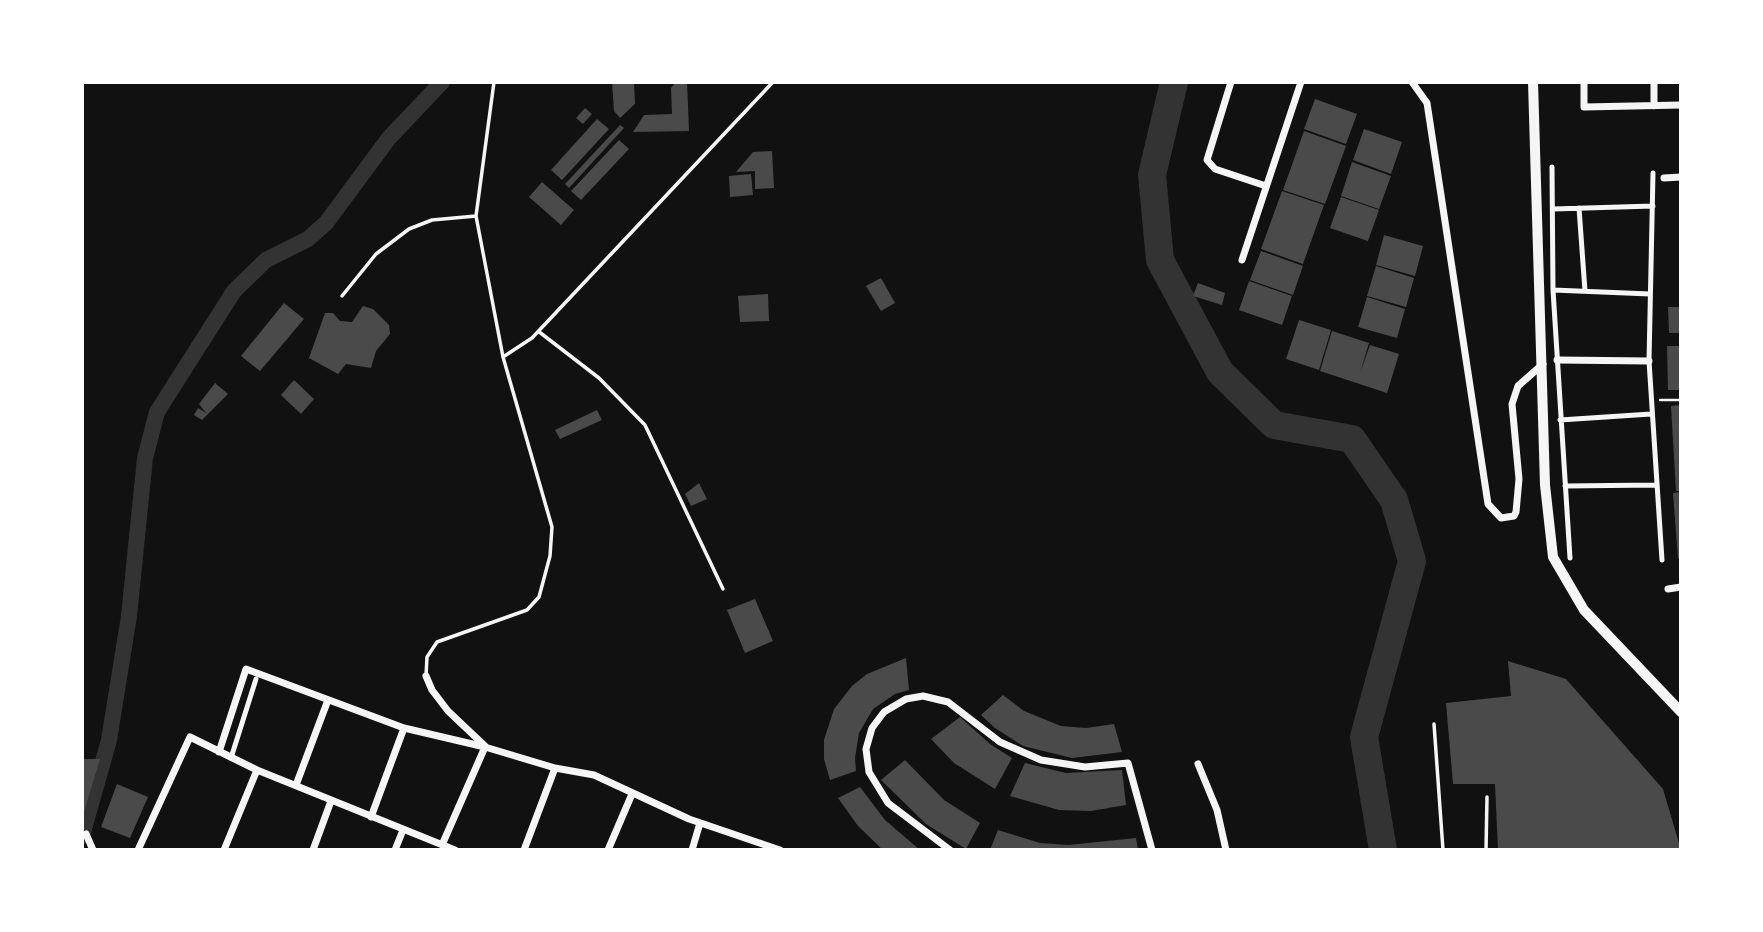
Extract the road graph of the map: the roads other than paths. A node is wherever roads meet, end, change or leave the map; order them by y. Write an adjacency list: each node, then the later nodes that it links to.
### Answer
1 (494, 82): 19 (lane)
2 (773, 82): 25 (lane)
3 (1231, 82): 15 (street)
4 (1301, 82): 15 (street)
5 (1412, 82): 29 (street)
6 (1533, 82): 29 (main road)
7 (1584, 82): 9 (street)
8 (1654, 82): 9 (street)
9 (1654, 106): 10 (street)
10 (1681, 106)
11 (1552, 167): 18 (street)
12 (1653, 173): 16 (street)
13 (1681, 177): 14 (street)
14 (1664, 178)
15 (1266, 187): 20 (street)
16 (1653, 206): 17 (street); 23 (street)
17 (1579, 208): 18 (street); 22 (street)
18 (1553, 209): 21 (street)
19 (476, 216): 24 (lane); 26 (lane)
20 (1242, 260)
21 (1553, 290): 22 (street); 27 (street)
22 (1585, 291): 23 (street)
23 (1650, 294): 28 (street)
24 (342, 296)
25 (538, 331): 26 (lane); 37 (lane)
26 (503, 357): 39 (lane)
27 (1558, 360): 28 (street); 31 (street)
28 (1649, 361): 30 (street)
29 (1544, 363): 42 (main road)
30 (1651, 414): 31 (street); 32 (street)
31 (1560, 420): 33 (street)
32 (1656, 485): 33 (street); 35 (street)
33 (1565, 486): 34 (street)
34 (1570, 558)
35 (1662, 560)
36 (1681, 587): 38 (street)
37 (723, 589)
38 (1668, 589)
39 (426, 676): 45 (street)
40 (256, 679): 47 (street)
41 (328, 700): 44 (street); 46 (street); 51 (street)
42 (1681, 712)
43 (1433, 724): 74 (lane)
44 (404, 728): 45 (street); 55 (street)
45 (485, 747): 49 (street); 59 (street)
46 (219, 752): 47 (street); 62 (street)
47 (231, 758): 50 (street)
48 (1198, 764): 73 (street)
49 (555, 768): 52 (street); 67 (street)
50 (257, 770): 51 (street); 63 (street)
51 (296, 785): 54 (street)
52 (632, 794): 56 (street); 68 (street)
53 (1487, 797): 75 (lane)
54 (331, 801): 55 (street); 64 (street)
55 (371, 817): 57 (street)
56 (700, 823): 60 (street); 69 (street)
57 (403, 830): 59 (street); 65 (street)
58 (86, 834): 61 (street)
59 (442, 845): 66 (street)
60 (769, 849): 70 (street)
61 (93, 850)
62 (138, 850)
63 (225, 850)
64 (313, 850)
65 (396, 850)
66 (455, 850)
67 (524, 850)
68 (608, 850)
69 (692, 850)
70 (780, 850)
71 (950, 850): 72 (street)
72 (1152, 850)
73 (1226, 850)
74 (1443, 850)
75 (1486, 850)

